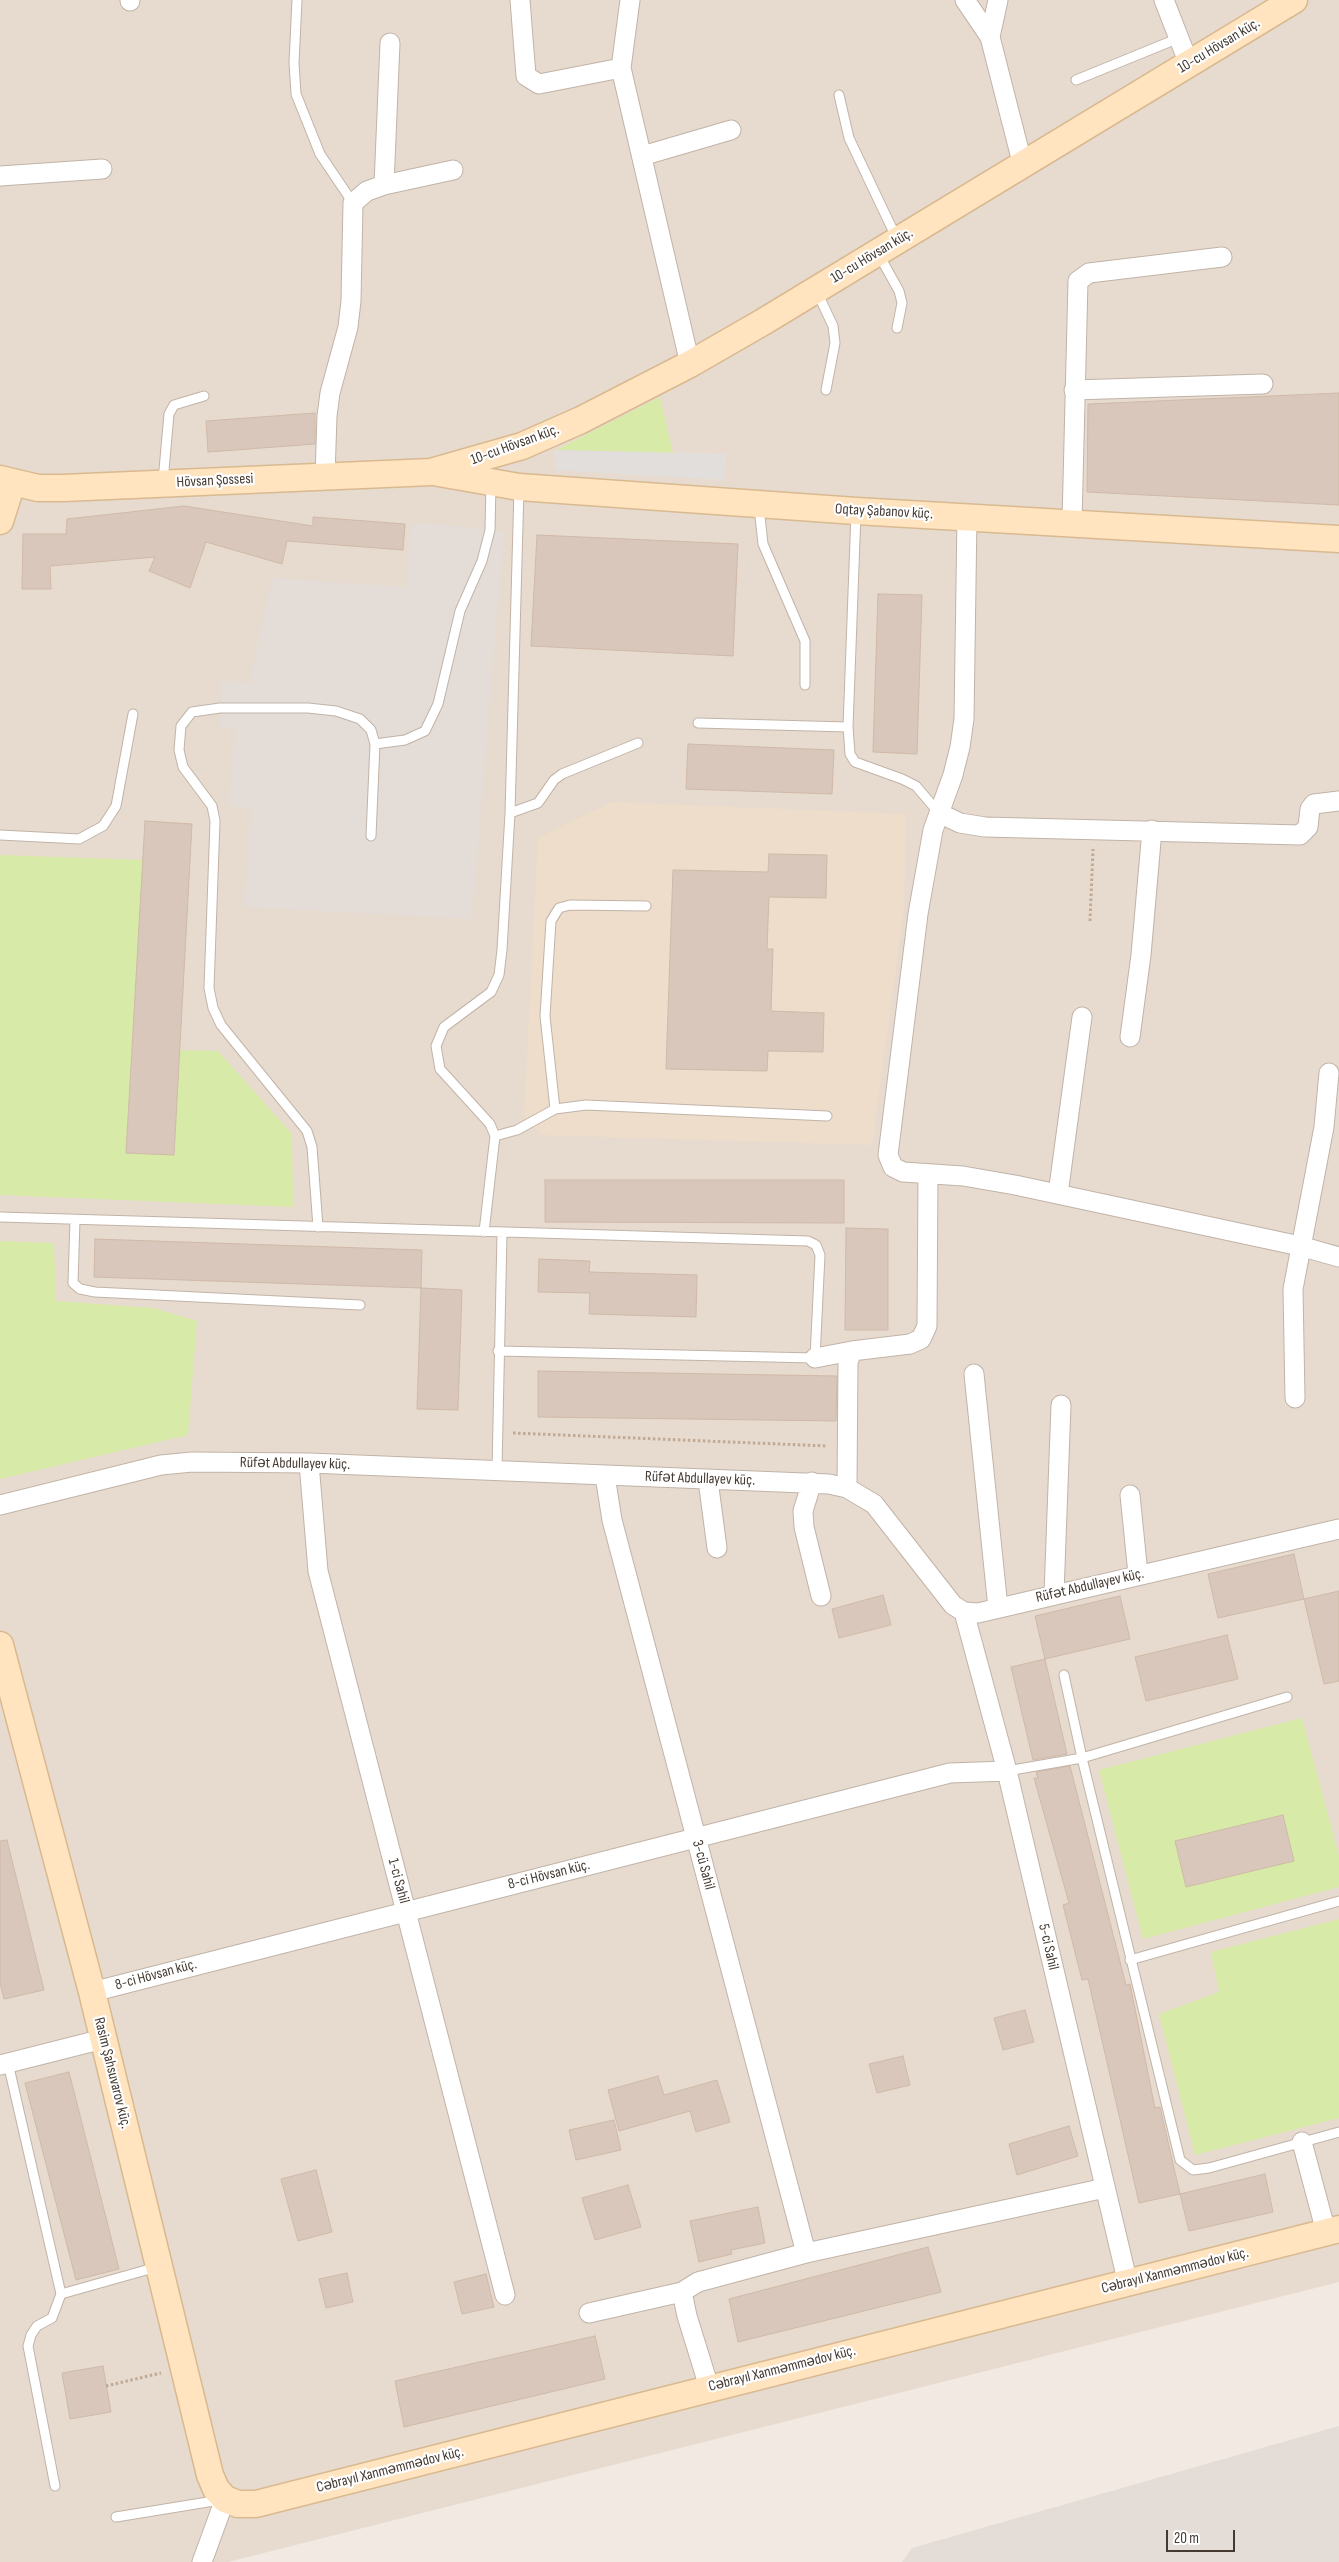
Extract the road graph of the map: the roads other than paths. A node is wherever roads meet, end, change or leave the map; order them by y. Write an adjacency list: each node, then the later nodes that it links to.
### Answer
1 (297, 0): 22 (lane)
2 (520, 0): 12 (street)
3 (630, 0): 12 (street)
4 (965, 0): 8 (street)
5 (998, 0): 8 (street)
6 (1164, 0): 9 (street)
7 (1293, 0): 11 (street, 10-cu Hövsan küç.)
8 (990, 37): 17 (street)
9 (1179, 38): 11 (street); 13 (lane)
10 (390, 43): 21 (street)
11 (1189, 64): 17 (street, 10-cu Hövsan küç.)
12 (621, 68): 16 (street)
13 (1076, 80)
14 (838, 95): 23 (lane)
15 (731, 130): 16 (street)
16 (642, 156): 27 (street)
17 (1023, 166): 23 (street, 10-cu Hövsan küç.)
18 (102, 169): 20 (street)
19 (453, 170): 21 (street)
20 (0, 176)
21 (384, 185): 22 (street)
22 (353, 203): 34 (street)
23 (887, 246): 25 (street, 10-cu Hövsan küç.); 26 (lane)
24 (1222, 257): 30 (street)
25 (816, 290): 27 (street, 10-cu Hövsan küç.); 29 (lane)
26 (897, 328)
27 (690, 364): 32 (street, 10-cu Hövsan küç.)
28 (1263, 384): 30 (street)
29 (826, 390)
30 (1074, 390): 44 (street)
31 (204, 396): 37 (lane)
32 (543, 437): 33 (street, 10-cu Hövsan küç.); 39 (street)
33 (431, 472): 34 (street, Hövsan Şossesi); 36 (street, Oqtay Şabanov küç.)
34 (325, 476): 37 (street, Hövsan Şossesi)
35 (6, 481): 37 (street, Hövsan Şossesi); 43 (street)
36 (491, 482): 38 (street, Oqtay Şabanov küç.); 51 (lane)
37 (163, 484)
38 (519, 487): 39 (street, Oqtay Şabanov küç.); 53 (lane)
39 (554, 490): 40 (street, Oqtay Şabanov küç.)
40 (758, 504): 41 (street, Oqtay Şabanov küç.); 46 (lane)
41 (856, 511): 42 (street, Oqtay Şabanov küç.); 49 (lane)
42 (967, 516): 44 (street, Oqtay Şabanov küç.); 54 (street)
43 (0, 521)
44 (1072, 522): 45 (street, Oqtay Şabanov küç.)
45 (1339, 539)
46 (805, 685)
47 (133, 714): 56 (lane)
48 (698, 723): 49 (lane)
49 (848, 727): 54 (lane)
50 (638, 743): 53 (lane)
51 (375, 744): 57 (lane); 69 (lane)
52 (1339, 801): 55 (street)
53 (510, 813): 64 (lane)
54 (938, 813): 55 (street); 65 (street)
55 (1152, 830): 60 (street)
56 (0, 835)
57 (371, 836)
58 (646, 906): 62 (lane)
59 (1082, 1017): 66 (street)
60 (1130, 1037)
61 (1329, 1073): 72 (street)
62 (555, 1109): 63 (lane); 64 (lane)
63 (827, 1116)
64 (496, 1136): 70 (lane)
65 (928, 1174): 66 (street); 76 (street)
66 (1058, 1194): 72 (street)
67 (0, 1217): 68 (lane)
68 (75, 1220): 69 (lane); 74 (lane)
69 (318, 1227): 70 (lane)
70 (484, 1232): 71 (lane)
71 (502, 1233): 75 (lane); 77 (lane)
72 (1300, 1246): 73 (street); 79 (street)
73 (1339, 1257)
74 (360, 1305)
75 (498, 1351): 77 (lane); 82 (lane)
76 (852, 1351): 77 (street); 86 (street)
77 (815, 1358)
78 (974, 1374): 94 (street)
79 (1295, 1398)
80 (1061, 1405): 92 (street)
81 (309, 1463): 82 (street, Rüfət Abdullayev küç.); 88 (street, Rüfət Abdullayev küç.); 103 (street, 1-ci Sahil)
82 (497, 1470): 83 (street, Rüfət Abdullayev küç.)
83 (605, 1476): 84 (street, Rüfət Abdullayev küç.); 101 (street, 3-cü Sahil)
84 (708, 1480): 85 (street, Rüfət Abdullayev küç.); 90 (street)
85 (812, 1482): 86 (street, Rüfət Abdullayev küç.); 93 (street)
86 (847, 1488): 95 (street, Rüfət Abdullayev küç.)
87 (1130, 1494): 91 (street)
88 (0, 1505)
89 (1339, 1528): 91 (street, Rüfət Abdullayev küç.)
90 (717, 1548)
91 (1138, 1574): 92 (street, Rüfət Abdullayev küç.)
92 (1054, 1594): 94 (street, Rüfət Abdullayev küç.)
93 (821, 1596)
94 (998, 1608): 95 (street, Rüfət Abdullayev küç.)
95 (964, 1612): 100 (street, 5-ci Sahil)
96 (0, 1645): 105 (street, Rasim Şahsuvarov küç.)
97 (1064, 1675): 99 (lane)
98 (1286, 1697): 99 (lane)
99 (1082, 1758): 100 (lane); 104 (lane)
100 (1007, 1771): 101 (street, 8-ci Hövsan küç.); 110 (street, 5-ci Sahil)
101 (696, 1838): 103 (street, 8-ci Hövsan küç.); 112 (street, 3-cü Sahil)
102 (1339, 1901): 104 (lane)
103 (406, 1911): 105 (street, 8-ci Hövsan küç.); 117 (street, 1-ci Sahil)
104 (1130, 1960): 109 (lane)
105 (92, 1992): 106 (street, Rasim Şahsuvarov küç.)
106 (104, 2038): 107 (street); 113 (street, Rasim Şahsuvarov küç.)
107 (4, 2064): 116 (lane)
108 (1339, 2132): 109 (lane)
109 (1302, 2142): 111 (street)
110 (1105, 2188): 112 (street); 114 (street, 5-ci Sahil)
111 (1332, 2231): 114 (street, Cəbrayıl Xanməmmədov küç.)
112 (806, 2253): 115 (street)
113 (160, 2266): 116 (lane); 121 (street, Rasim Şahsuvarov küç.)
114 (1128, 2284): 119 (street, Cəbrayıl Xanməmmədov küç.)
115 (682, 2292): 118 (street); 119 (street)
116 (61, 2294): 120 (lane)
117 (505, 2296)
118 (589, 2313)
119 (709, 2387): 121 (street, Cəbrayıl Xanməmmədov küç.)
120 (55, 2486)
121 (226, 2499): 122 (lane); 123 (street)
122 (116, 2517)
123 (202, 2562)

